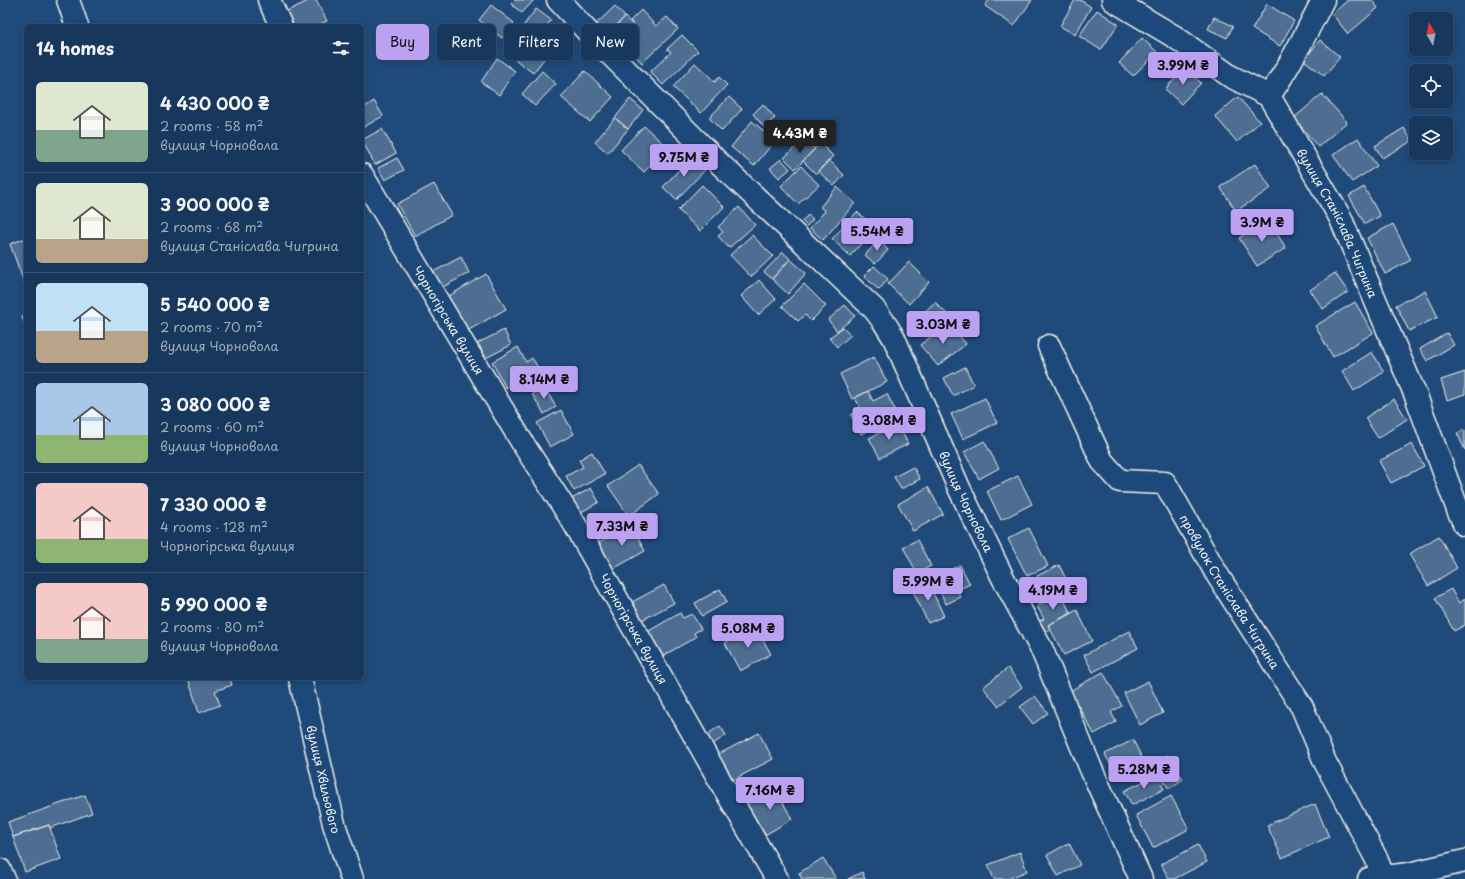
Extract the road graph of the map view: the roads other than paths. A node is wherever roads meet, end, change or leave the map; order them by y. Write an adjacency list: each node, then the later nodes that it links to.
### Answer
1 (68, 0): 6 (street)
2 (269, 0): 7 (street)
3 (558, 0): 19 (street, вулиця Чорновола)
4 (1113, 0): 8 (street)
5 (1323, 0): 8 (street)
6 (76, 24)
7 (280, 24)
8 (1269, 96): 11 (street, вулиця Станіслава Чигрина)
9 (364, 177): 18 (street, Чорногірська вулиця)
10 (1049, 346): 15 (street, провулок Станіслава Чигрина)
11 (1465, 525)
12 (300, 680): 17 (street, вулиця Хвильового)
13 (1465, 861): 15 (street)
14 (0, 870): 16 (street)
15 (1376, 878)
16 (4, 879)
17 (352, 879)
18 (777, 879)
19 (1141, 879)

